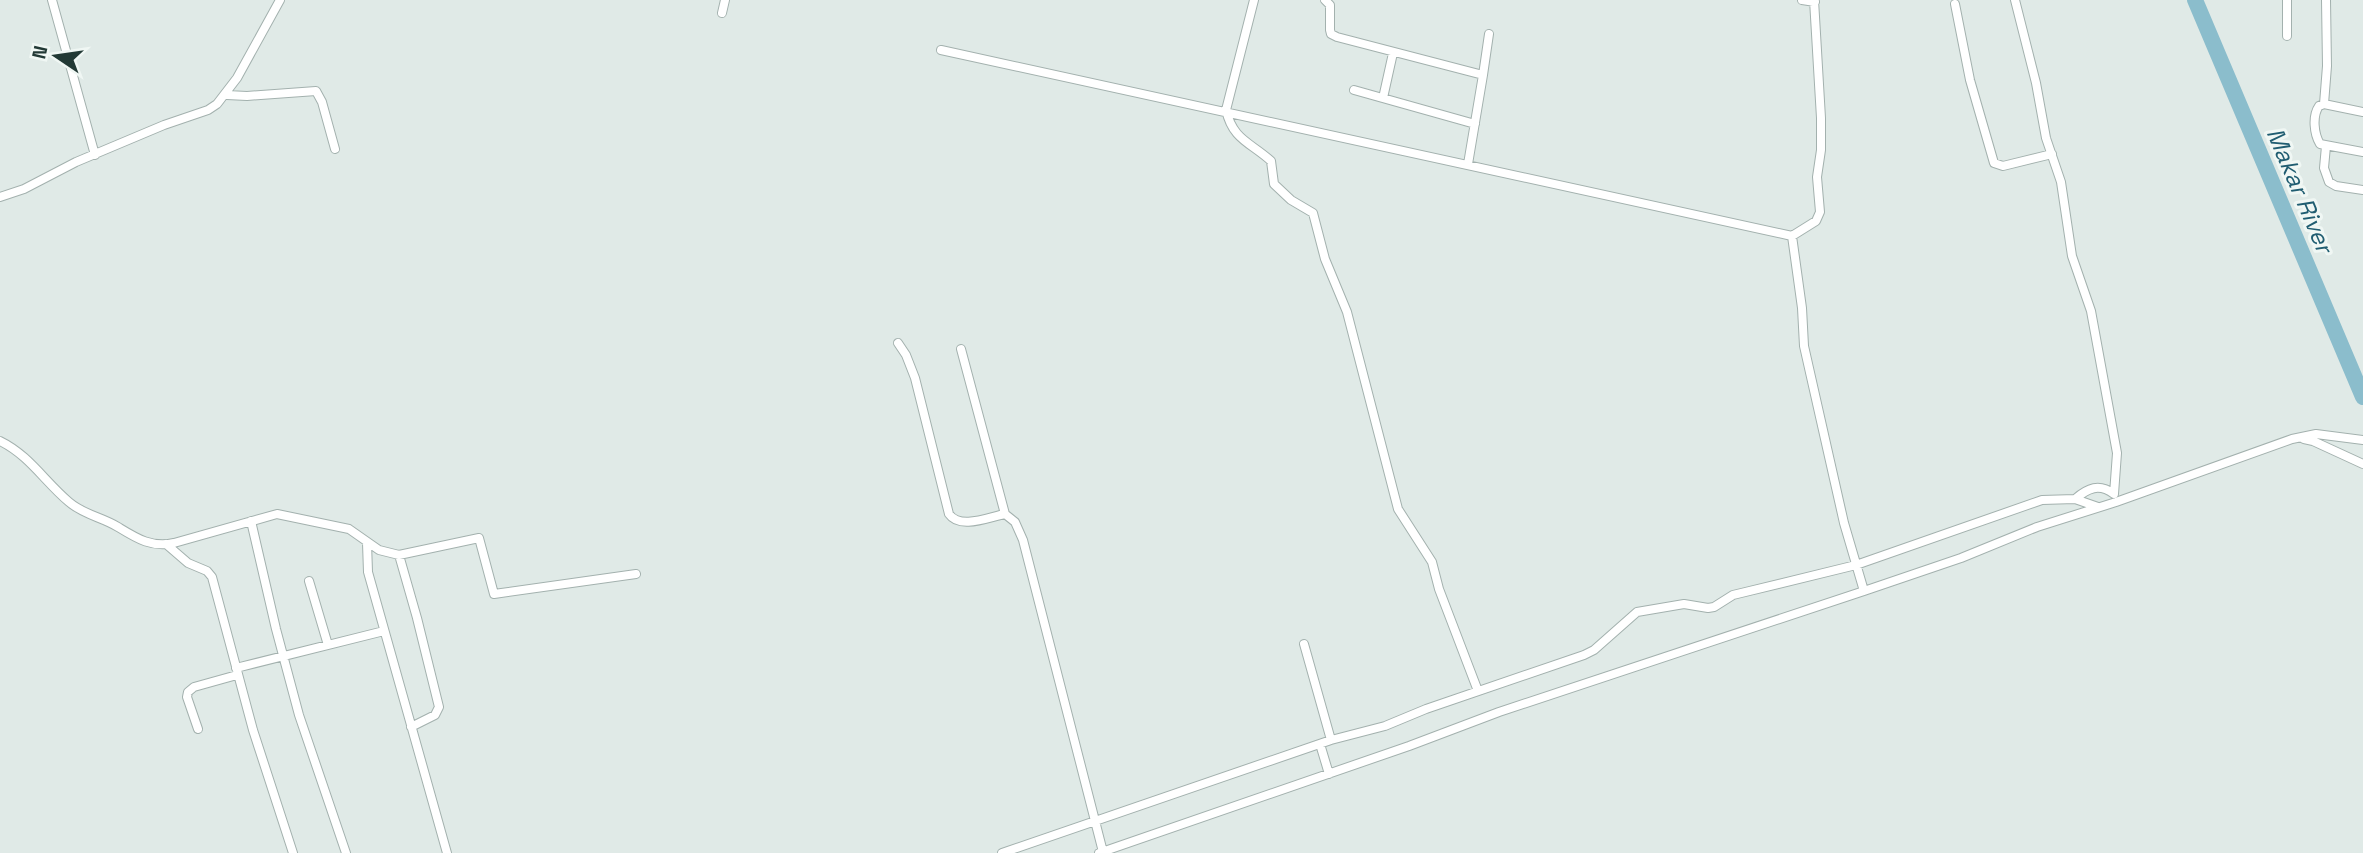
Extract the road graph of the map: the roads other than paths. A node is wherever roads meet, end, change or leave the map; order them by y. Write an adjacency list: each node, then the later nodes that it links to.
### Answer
1 (52, 0): 29 (street)
2 (280, 0): 19 (street)
3 (725, 0): 12 (street)
4 (1254, 0): 22 (street)
5 (1325, 0): 16 (street)
6 (1802, 0): 10 (street)
7 (2015, 0): 28 (street)
8 (2287, 0): 14 (street)
9 (2326, 0): 21 (street)
10 (1815, 1): 33 (street)
11 (1955, 4): 28 (street)
12 (722, 13)
13 (1489, 34): 17 (street)
14 (2287, 36)
15 (941, 50): 22 (street)
16 (1393, 53): 17 (street); 20 (street)
17 (1483, 75): 24 (street)
18 (1353, 90): 20 (street)
19 (226, 95): 26 (street); 29 (street)
20 (1383, 98): 24 (street)
21 (2324, 104): 23 (street); 25 (street)
22 (1226, 110): 30 (street); 57 (street)
23 (2363, 112)
24 (1475, 124): 30 (street)
25 (2326, 146): 27 (street); 31 (street)
26 (335, 149)
27 (2363, 152)
28 (2052, 154): 40 (street)
29 (95, 155): 32 (street)
30 (1468, 164): 33 (street)
31 (2363, 190)
32 (0, 197)
33 (1793, 236): 48 (street)
34 (898, 342): 43 (street)
35 (961, 349): 43 (street)
36 (2301, 438): 37 (street); 39 (street); 40 (street)
37 (2363, 440)
38 (0, 441): 45 (street)
39 (2363, 464)
40 (2115, 498): 41 (street); 42 (street)
41 (2075, 499): 42 (street); 48 (street)
42 (2098, 507): 51 (street)
43 (1005, 514): 63 (street)
44 (251, 521): 45 (street); 46 (street); 55 (street)
45 (166, 544): 56 (street)
46 (367, 544): 47 (street); 52 (street)
47 (399, 555): 49 (street); 58 (street)
48 (1856, 565): 51 (street); 57 (street)
49 (636, 574)
50 (309, 581): 54 (street)
51 (1864, 591): 62 (street)
52 (384, 631): 54 (street); 58 (street)
53 (1304, 644): 60 (street)
54 (328, 645): 55 (street)
55 (283, 656): 56 (street); 66 (street)
56 (237, 672): 59 (street); 65 (street)
57 (1478, 691): 60 (street)
58 (411, 727): 67 (street)
59 (198, 729)
60 (1331, 740): 61 (street)
61 (1320, 744): 62 (street); 63 (street)
62 (1329, 774): 64 (street)
63 (1095, 821): 64 (street); 68 (street)
64 (1101, 852)
65 (293, 853)
66 (346, 853)
67 (447, 853)
68 (1002, 853)

